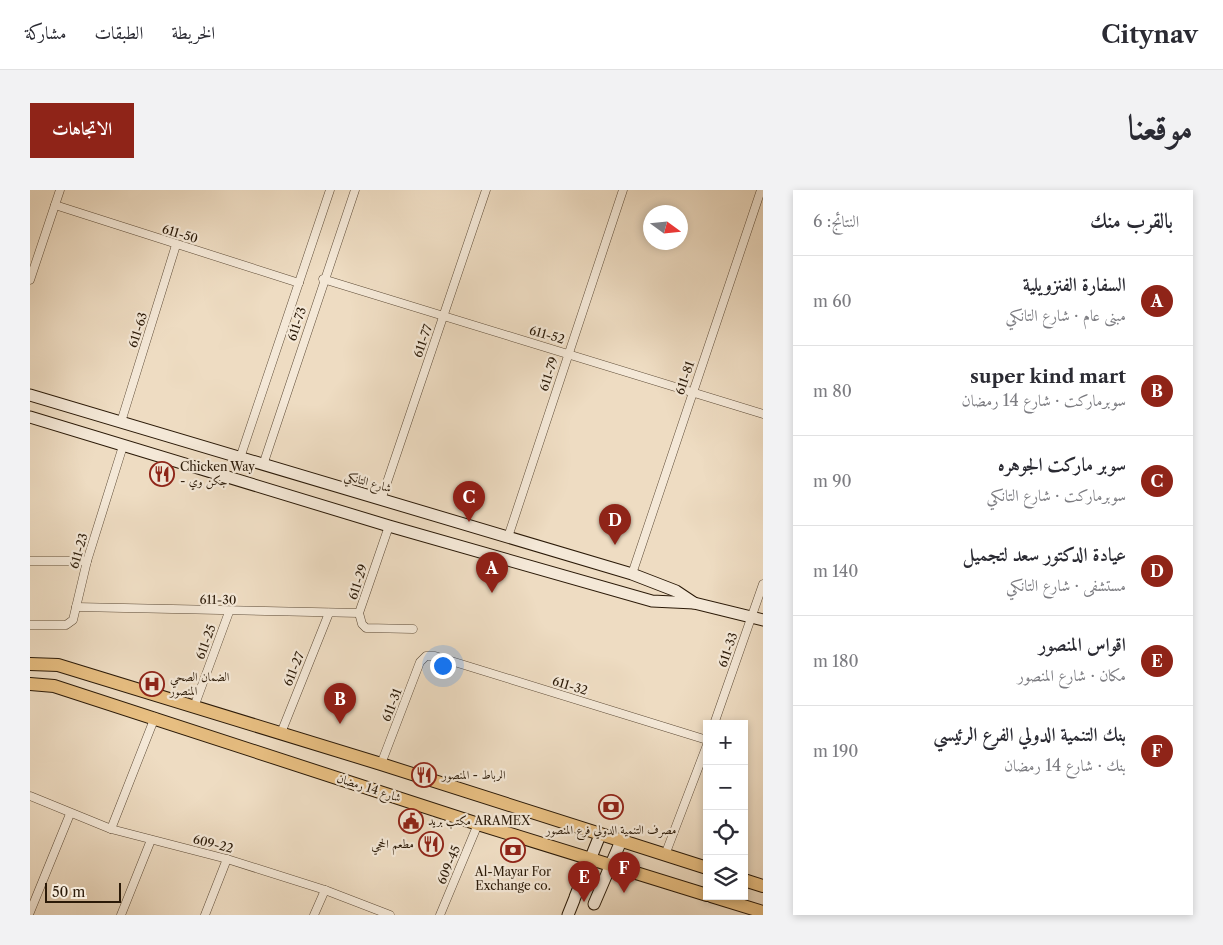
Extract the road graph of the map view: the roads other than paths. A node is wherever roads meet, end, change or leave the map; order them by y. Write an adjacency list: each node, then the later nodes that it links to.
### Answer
1 (60, 190): 7 (street)
2 (330, 190): 11 (street, 611-73)
3 (355, 190): 9 (street, 611-73)
4 (486, 190): 12 (street, 611-77)
5 (623, 190): 13 (street, 611-79)
6 (761, 190): 14 (street, 611-81)
7 (55, 205): 8 (street, 611-50); 10 (street)
8 (176, 245): 11 (street, 611-50); 18 (street, 611-63)
9 (323, 279): 12 (street, 611-52); 21 (street, 611-73)
10 (30, 280)
11 (299, 283): 20 (street, 611-73)
12 (443, 316): 13 (street, 611-52); 22 (street, 611-77)
13 (568, 353): 14 (street, 611-52); 24 (street, 611-79)
14 (692, 391): 16 (street, 611-52); 29 (street, 611-81)
15 (30, 395): 18 (street, شارع التانكي)
16 (763, 414)
17 (30, 418): 19 (street, شارع التانكي)
18 (121, 422): 20 (street, شارع التانكي)
19 (123, 446): 23 (street, شارع التانكي); 27 (street, 611-23)
20 (240, 458): 21 (street, شارع التانكي)
21 (263, 465): 22 (street, شارع التانكي)
22 (381, 500): 24 (street, شارع التانكي)
23 (389, 526): 28 (street, شارع التانكي); 35 (street, 611-29)
24 (508, 537): 25 (street, شارع التانكي)
25 (543, 548): 28 (street); 29 (street, شارع التانكي)
26 (30, 561): 27 (street)
27 (87, 561): 32 (street, 611-23)
28 (538, 568): 31 (street, شارع التانكي)
29 (632, 574): 31 (street, شارع التانكي)
30 (763, 584): 36 (street, 611-33)
31 (694, 603): 36 (street, شارع التانكي)
32 (76, 607): 33 (street, 611-30); 37 (street, 611-23)
33 (229, 612): 34 (street, 611-30); 42 (street, 611-25)
34 (329, 613): 35 (street, 611-30); 45 (street, 611-27)
35 (359, 614): 38 (street, 611-29)
36 (757, 619): 44 (street, 611-33)
37 (30, 625)
38 (413, 629)
39 (426, 656): 46 (street, 611-32); 48 (street, 611-31)
40 (30, 664): 42 (main road)
41 (30, 684): 43 (main road, شارع 14 رمضان)
42 (194, 708): 45 (main road)
43 (155, 718): 51 (main road, شارع 14 رمضان); 52 (street)
44 (716, 720)
45 (281, 733): 48 (main road)
46 (703, 739)
47 (703, 755): 56 (street)
48 (381, 764): 53 (main road)
49 (30, 796): 50 (street, 609-22)
50 (70, 814): 52 (street, 609-22); 67 (street)
51 (478, 824): 57 (main road, شارع 14 رمضان); 73 (street, 609-45)
52 (111, 829): 54 (street, 609-22)
53 (600, 834): 55 (main road); 57 (street)
54 (151, 840): 58 (street, 609-22); 69 (street)
55 (621, 841): 56 (main road); 59 (street)
56 (665, 855): 60 (main road)
57 (591, 858): 59 (main road, شارع 14 رمضان); 74 (street)
58 (227, 859): 63 (street, 609-22); 70 (street)
59 (611, 865): 64 (main road, شارع 14 رمضان); 66 (street)
60 (703, 867)
61 (748, 881): 62 (main road)
62 (763, 886)
63 (325, 890): 71 (street); 72 (street, 609-22)
64 (703, 894)
65 (724, 900): 68 (main road)
66 (592, 909)
67 (30, 912)
68 (763, 912)
69 (121, 915)
70 (205, 915)
71 (314, 915)
72 (390, 915)
73 (440, 915)
74 (568, 915)

